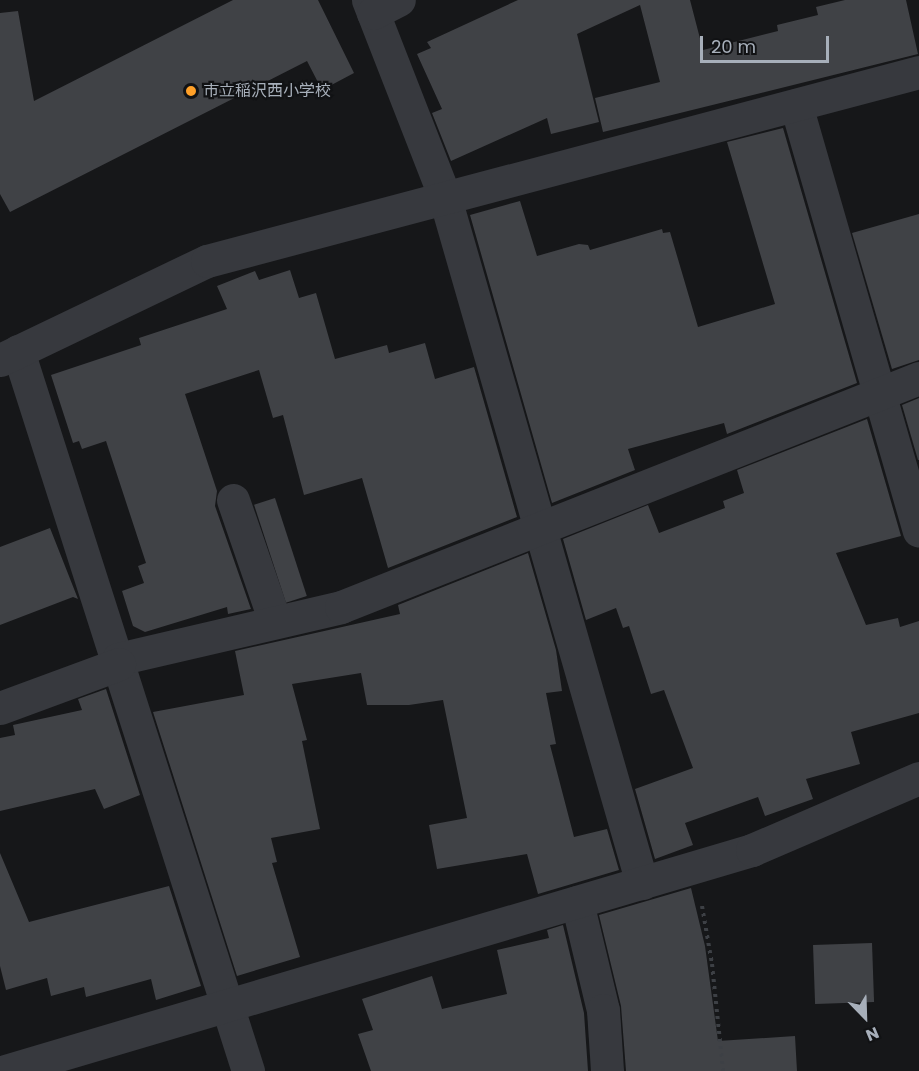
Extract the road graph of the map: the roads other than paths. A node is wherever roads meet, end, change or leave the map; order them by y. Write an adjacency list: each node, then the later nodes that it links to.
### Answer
1 (380, 4): 4 (street)
2 (919, 72): 3 (street)
3 (796, 105): 4 (street); 7 (street)
4 (445, 198): 5 (street); 9 (street)
5 (9, 356): 12 (street)
6 (919, 378): 7 (street)
7 (880, 395): 9 (street); 10 (street)
8 (233, 500): 11 (street)
9 (541, 531): 11 (street); 15 (street)
10 (919, 531)
11 (274, 622): 12 (street)
12 (118, 661): 13 (street); 17 (street)
13 (0, 708)
14 (919, 778): 15 (street)
15 (642, 883): 16 (street)
16 (577, 902): 17 (street); 20 (street)
17 (229, 1004): 18 (street); 19 (street)
18 (5, 1071)
19 (248, 1071)
20 (607, 1071)

